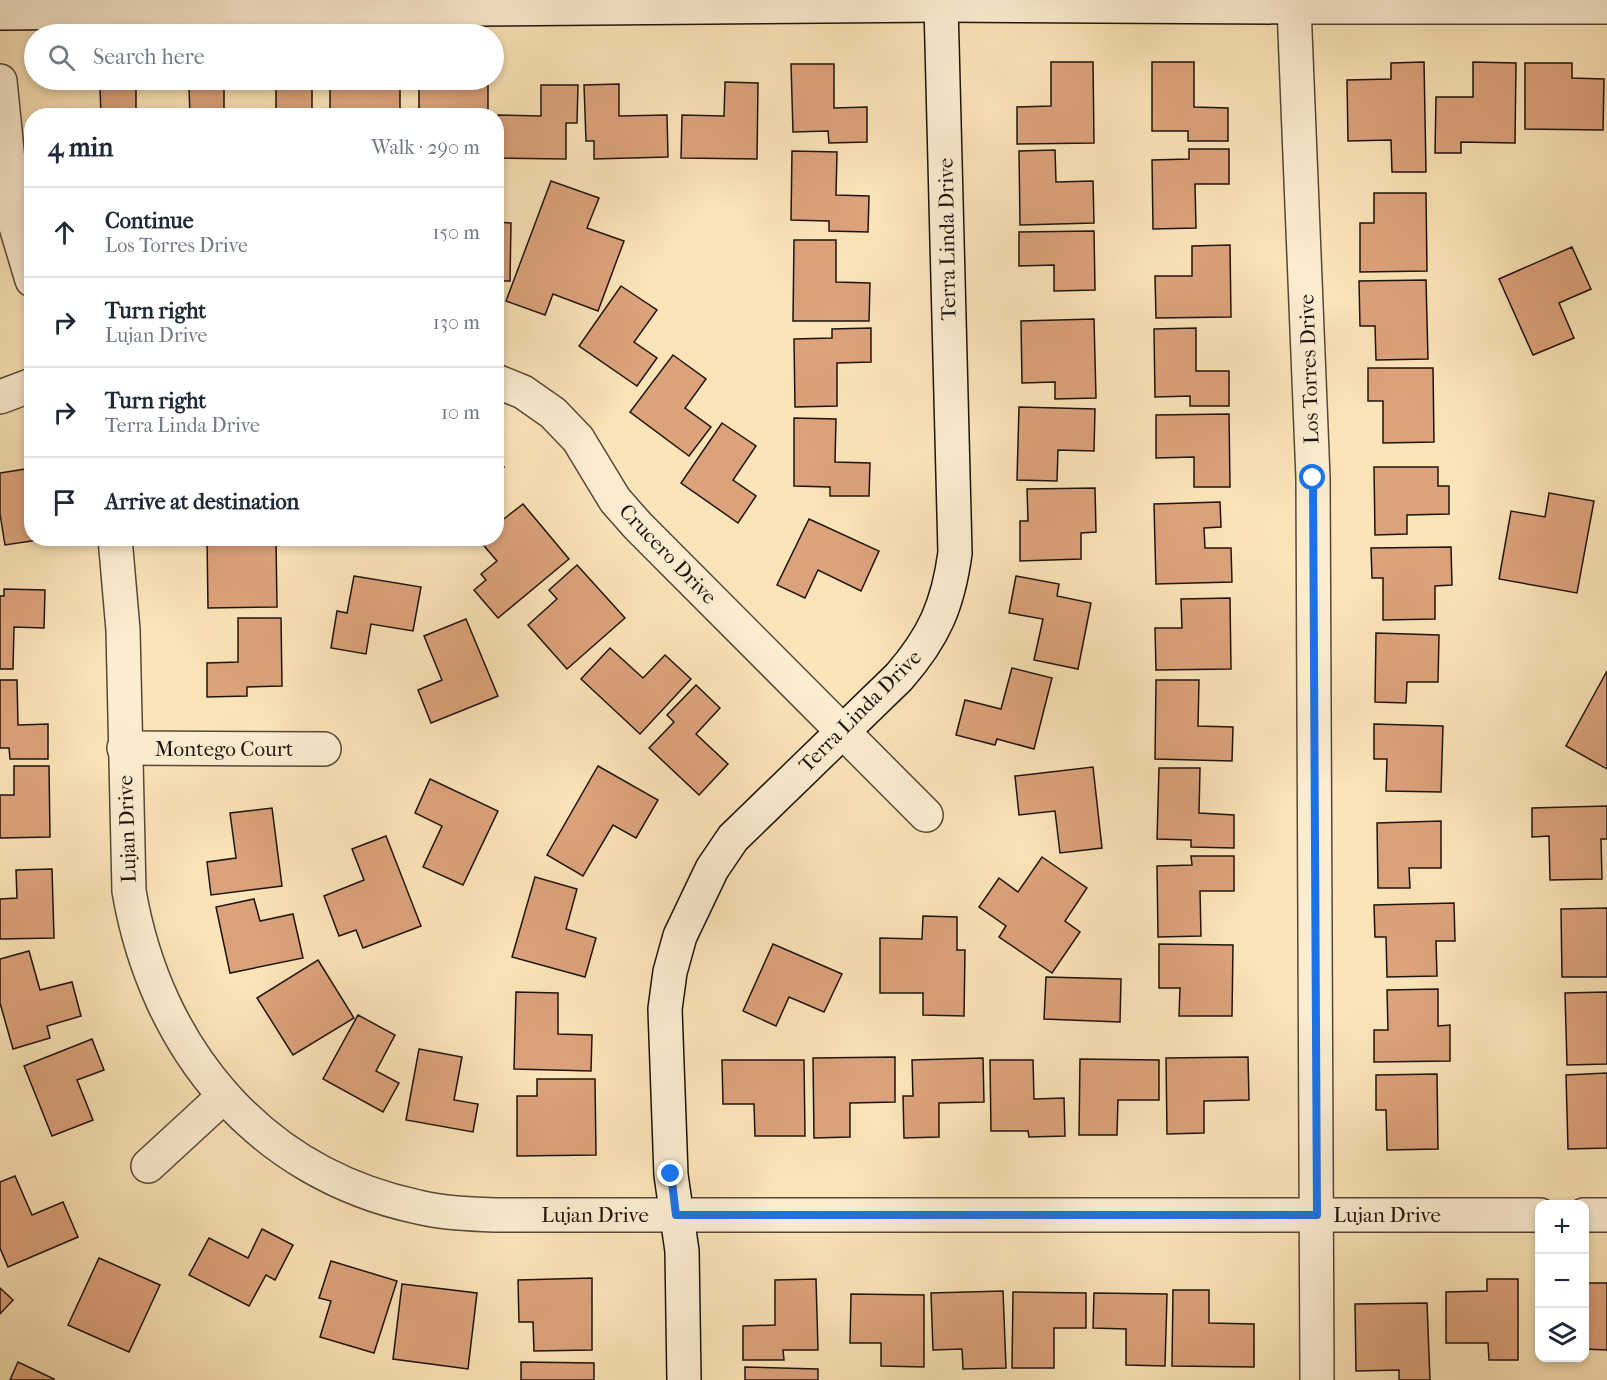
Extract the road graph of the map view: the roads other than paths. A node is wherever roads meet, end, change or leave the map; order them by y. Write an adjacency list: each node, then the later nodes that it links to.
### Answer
1 (941, 5): 2 (street); 4 (street); 11 (street, Terra Linda Drive)
2 (1294, 7): 3 (street); 18 (street, Los Torres Drive)
3 (1607, 7)
4 (0, 13)
5 (0, 81): 6 (street)
6 (24, 253)
7 (504, 384): 11 (street, Crucero Drive)
8 (24, 388): 9 (street)
9 (0, 397)
10 (116, 546): 12 (street, Lujan Drive)
11 (842, 731): 14 (street, Crucero Drive); 17 (street, Terra Linda Drive)
12 (124, 748): 13 (street, Montego Court); 15 (street, Lujan Drive)
13 (324, 749)
14 (926, 815)
15 (224, 1096): 16 (street); 17 (street, Lujan Drive)
16 (148, 1167)
17 (676, 1215): 18 (street, Lujan Drive); 22 (street, Terra Linda Drive)
18 (1317, 1215): 19 (street, Lujan Drive); 23 (street, Los Torres Drive)
19 (1535, 1215)
20 (1589, 1215): 21 (street)
21 (1607, 1215)
22 (684, 1380)
23 (1317, 1380)

